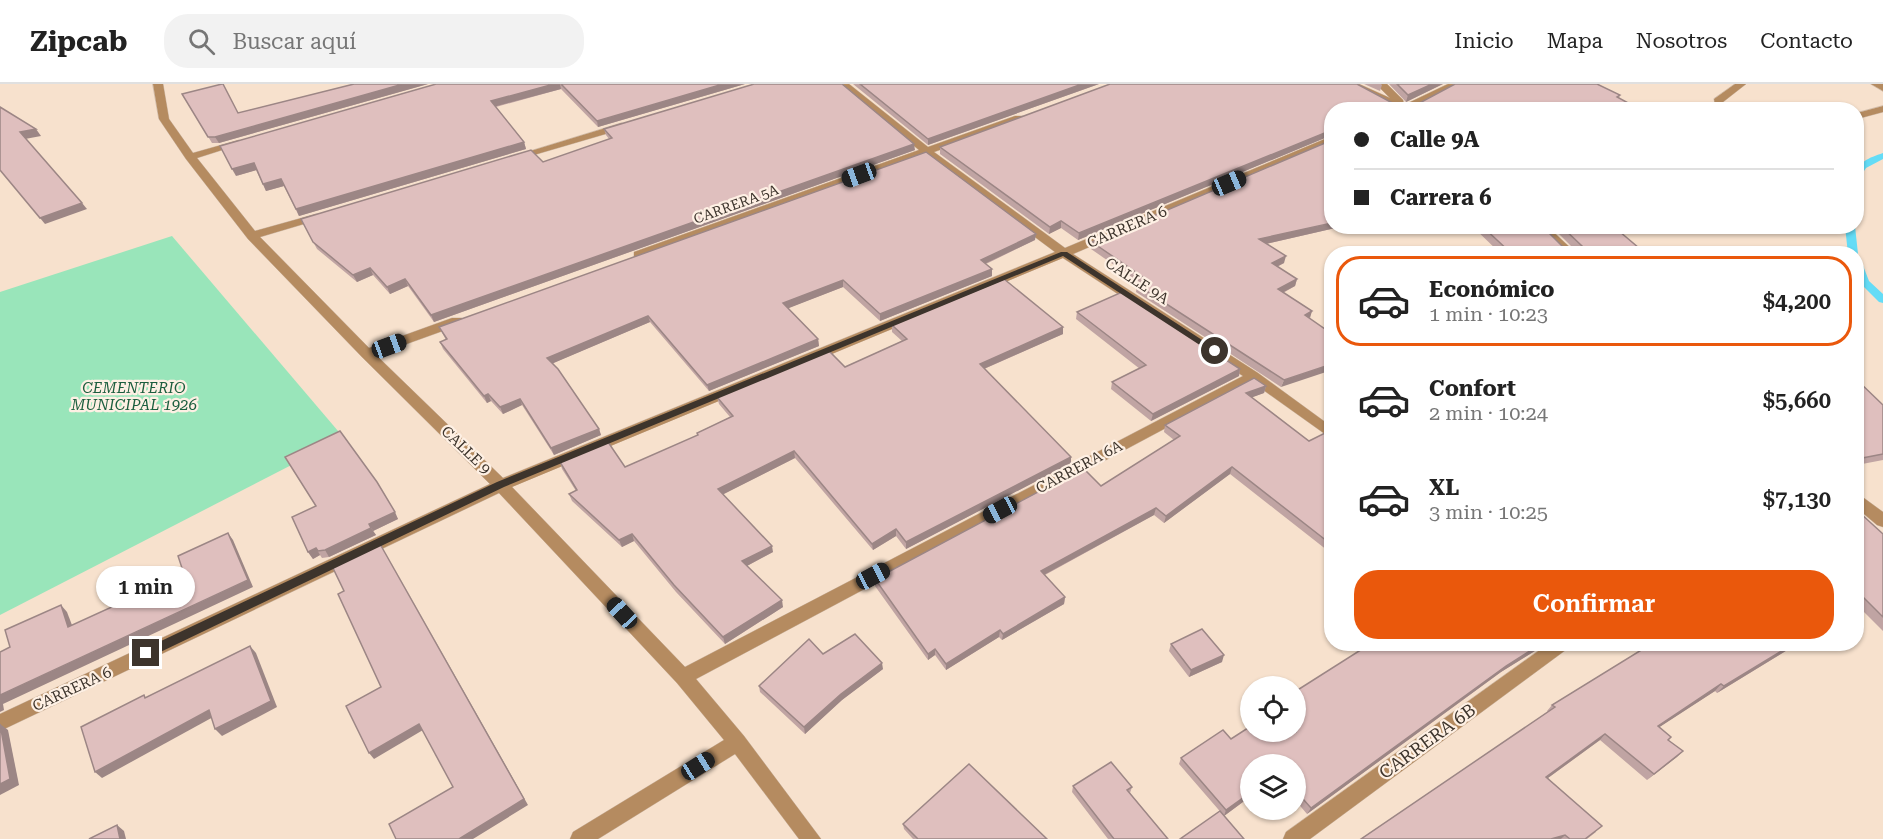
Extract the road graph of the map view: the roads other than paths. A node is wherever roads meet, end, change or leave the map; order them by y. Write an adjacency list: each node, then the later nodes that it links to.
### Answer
1 (158, 84): 20 (street, CALLE 9)
2 (843, 84): 19 (street, CALLE 9A)
3 (1351, 84): 9 (street)
4 (1381, 84): 10 (street)
5 (1456, 84): 11 (street)
6 (1741, 84): 12 (street)
7 (1876, 84): 8 (street)
8 (1883, 88)
9 (1390, 102)
10 (1398, 102)
11 (1419, 102)
12 (1718, 102)
13 (1883, 109): 14 (street)
14 (1864, 114)
15 (1026, 116): 19 (street, CARRERA 5A)
16 (638, 121): 21 (street)
17 (246, 141): 20 (street)
18 (1324, 142): 26 (street, CARRERA 6)
19 (926, 151): 26 (street, CALLE 9A); 27 (street, CARRERA 5A)
20 (190, 158): 24 (street, CALLE 9)
21 (502, 162)
22 (332, 212): 24 (street)
23 (1549, 234): 25 (street)
24 (252, 236): 29 (street, CALLE 9)
25 (1562, 246)
26 (1064, 253): 30 (street, CALLE 9A); 32 (street, CARRERA 6)
27 (624, 260)
28 (468, 317): 29 (street)
29 (367, 354): 32 (street, CALLE 9)
30 (1253, 376): 31 (street, CALLE 9A); 36 (street, CARRERA 6A)
31 (1324, 428)
32 (501, 485): 36 (street, CALLE 9); 37 (street, CARRERA 6)
33 (1864, 505): 34 (street)
34 (1883, 521)
35 (1551, 651): 41 (street, CARRERA 6B)
36 (683, 677): 38 (street, CALLE 9)
37 (0, 723)
38 (737, 742): 39 (street); 40 (street, CALLE 9)
39 (580, 839)
40 (811, 839)
41 (1293, 839)

